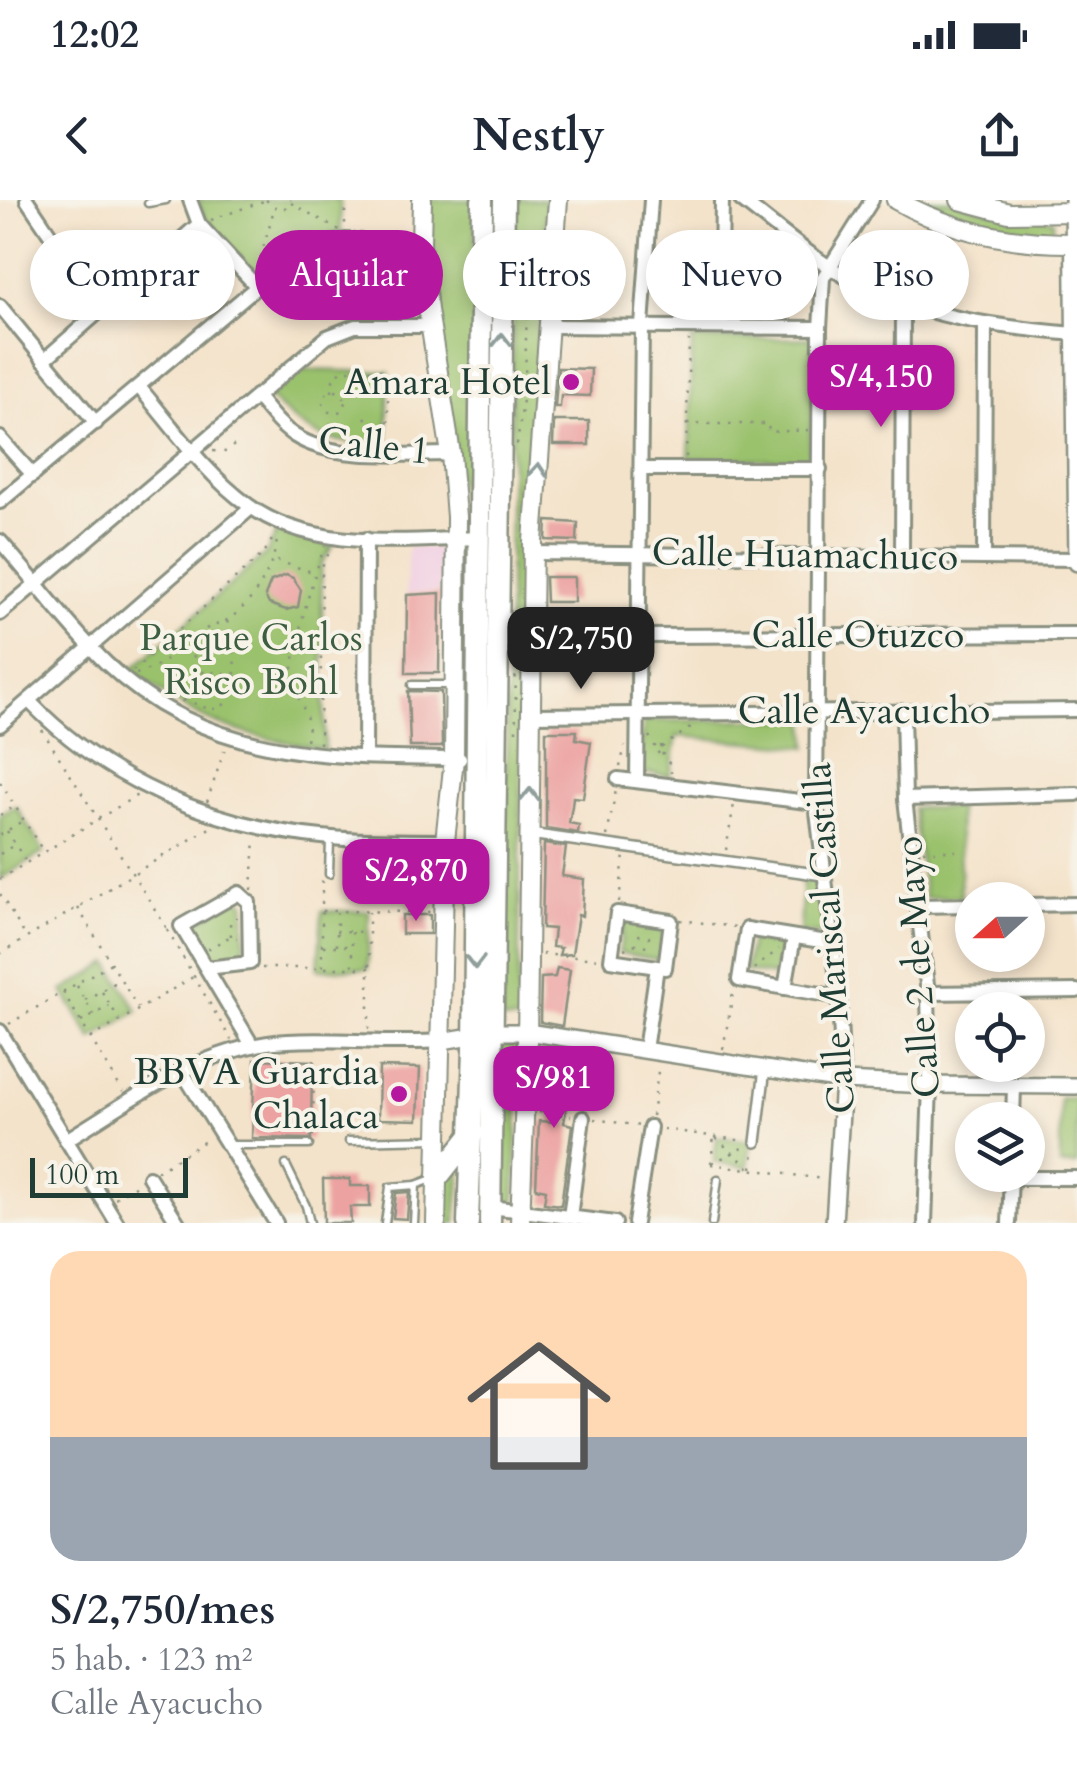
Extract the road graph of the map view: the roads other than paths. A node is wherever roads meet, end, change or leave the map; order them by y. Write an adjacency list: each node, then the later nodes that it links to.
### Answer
1 (27, 200): 18 (street)
2 (166, 200): 14 (lane)
3 (190, 200): 17 (street)
4 (422, 200): 20 (main road)
5 (482, 200): 53 (main road)
6 (504, 200): 79 (main road, one-way to 6)
7 (558, 200): 21 (main road)
8 (651, 200): 34 (street)
9 (722, 200): 36 (street)
10 (741, 200): 23 (street)
11 (872, 200): 23 (street)
12 (896, 200): 22 (main road)
13 (960, 200): 15 (main road)
14 (148, 203)
15 (986, 204): 16 (main road)
16 (1074, 208): 22 (street)
17 (200, 224): 19 (street); 25 (street)
18 (47, 230)
19 (193, 230)
20 (422, 230)
21 (555, 230)
22 (1075, 243): 38 (street)
23 (828, 266): 24 (street); 37 (street, Calle Mariscal Castilla)
24 (838, 271)
25 (255, 285): 40 (street)
26 (0, 306): 39 (street)
27 (90, 320): 39 (street)
28 (428, 320): 33 (main road)
29 (547, 320): 56 (main road, one-way to 29)
30 (571, 320): 34 (street)
31 (904, 320): 59 (street)
32 (963, 320): 35 (street)
33 (429, 326): 41 (street); 45 (main road)
34 (642, 326): 36 (street); 46 (street)
35 (985, 326): 38 (street); 60 (street)
36 (720, 327): 37 (street)
37 (820, 328): 47 (street, Calle Mariscal Castilla)
38 (1075, 334): 49 (street)
39 (44, 360): 42 (street)
40 (138, 388): 42 (street); 44 (street)
41 (256, 396): 44 (street); 45 (street, Calle 1)
42 (96, 423): 48 (street)
43 (0, 438): 48 (street)
44 (192, 450): 51 (street); 62 (street)
45 (450, 454): 52 (main road)
46 (642, 468): 47 (street); 57 (street)
47 (820, 469): 58 (street, Calle Mariscal Castilla)
48 (32, 476): 50 (street)
49 (1076, 478): 61 (street)
50 (0, 502)
51 (251, 508): 54 (street); 67 (street)
52 (456, 538): 53 (street); 54 (street); 68 (main road)
53 (479, 538): 79 (main road)
54 (366, 539): 77 (street)
55 (0, 541): 62 (street)
56 (533, 552): 57 (street, Calle Huamachuco); 75 (main road)
57 (640, 553): 58 (street, Calle Huamachuco); 65 (street)
58 (820, 555): 59 (street, Calle Huamachuco); 66 (street, Calle Mariscal Castilla)
59 (902, 556): 60 (street, Calle Huamachuco)
60 (984, 558): 61 (street, Calle Huamachuco)
61 (1077, 561)
62 (37, 582): 63 (street); 67 (street)
63 (0, 614)
64 (1077, 634): 66 (street, Calle Otuzco)
65 (639, 636): 66 (street, Calle Otuzco); 73 (street)
66 (820, 636): 74 (street, Calle Mariscal Castilla)
67 (92, 647): 70 (street); 77 (street)
68 (454, 684): 69 (lane); 78 (main road)
69 (412, 685)
70 (33, 705): 76 (street); 86 (street)
71 (903, 710): 72 (street, Calle Ayacucho); 74 (street, Calle Ayacucho); 83 (street, Calle 2 de Mayo)
72 (1077, 710)
73 (638, 712): 74 (street, Calle Ayacucho); 75 (street, Calle Ayacucho); 81 (street)
74 (818, 712): 84 (street, Calle Mariscal Castilla)
75 (531, 714): 85 (main road, one-way to 75)
76 (0, 725)
77 (365, 757): 78 (street)
78 (454, 759): 79 (street); 87 (main road)
79 (486, 759): 104 (main road)
80 (618, 779): 81 (street)
81 (637, 779): 84 (street)
82 (1077, 794): 83 (street)
83 (906, 799): 93 (street, Calle 2 de Mayo)
84 (816, 803): 89 (street, Calle Mariscal Castilla)
85 (529, 834): 89 (street); 103 (main road)
86 (330, 838): 87 (street); 88 (lane)
87 (445, 842): 105 (main road)
88 (326, 874)
89 (823, 875): 95 (street, Calle Mariscal Castilla)
90 (1045, 904): 91 (street)
91 (1077, 904)
92 (955, 905): 93 (street)
93 (919, 906): 100 (street, Calle 2 de Mayo)
94 (794, 936): 95 (street); 98 (street); 98 (street)
95 (833, 943): 101 (street, Calle Mariscal Castilla)
96 (657, 967): 96 (street); 107 (street)
97 (206, 968): 97 (street); 106 (street)
98 (786, 988): 101 (street)
99 (1077, 991): 100 (street)
100 (928, 993): 111 (street, Calle 2 de Mayo)
101 (839, 996): 110 (street, Calle Mariscal Castilla)
102 (0, 1031): 119 (street)
103 (527, 1032): 104 (street); 107 (street); 133 (main road)
104 (484, 1033): 105 (street); 117 (main road); 132 (main road)
105 (442, 1041): 106 (street); 118 (main road)
106 (252, 1046): 109 (street)
107 (653, 1051): 108 (street)
108 (766, 1068): 110 (street); 121 (street)
109 (182, 1070): 119 (street); 123 (street)
110 (843, 1081): 111 (street); 146 (street, Calle Mariscal Castilla)
111 (930, 1085): 112 (street); 147 (street, Calle 2 de Mayo)
112 (1014, 1086): 113 (street); 114 (street)
113 (1077, 1086)
114 (1014, 1102)
115 (583, 1118): 134 (street)
116 (650, 1127): 144 (street)
117 (473, 1134): 126 (main road); 142 (main road)
118 (439, 1139): 120 (lane); 126 (main road)
119 (66, 1140): 135 (street)
120 (348, 1141)
121 (756, 1142)
122 (309, 1145): 123 (lane)
123 (228, 1146): 137 (street)
124 (286, 1165): 138 (lane)
125 (149, 1176): 136 (street)
126 (438, 1176): 130 (lane); 141 (main road)
127 (1045, 1177): 128 (street)
128 (1077, 1178)
129 (718, 1179): 145 (lane)
130 (416, 1186): 139 (lane); 140 (lane)
131 (1011, 1192): 148 (street)
132 (490, 1215): 133 (street)
133 (521, 1217): 134 (street)
134 (570, 1217): 143 (street)
135 (117, 1223)
136 (178, 1223)
137 (276, 1223)
138 (310, 1223)
139 (386, 1223)
140 (414, 1223)
141 (436, 1223)
142 (468, 1223)
143 (611, 1223)
144 (635, 1223)
145 (712, 1223)
146 (834, 1223)
147 (925, 1223)
148 (1010, 1223)

